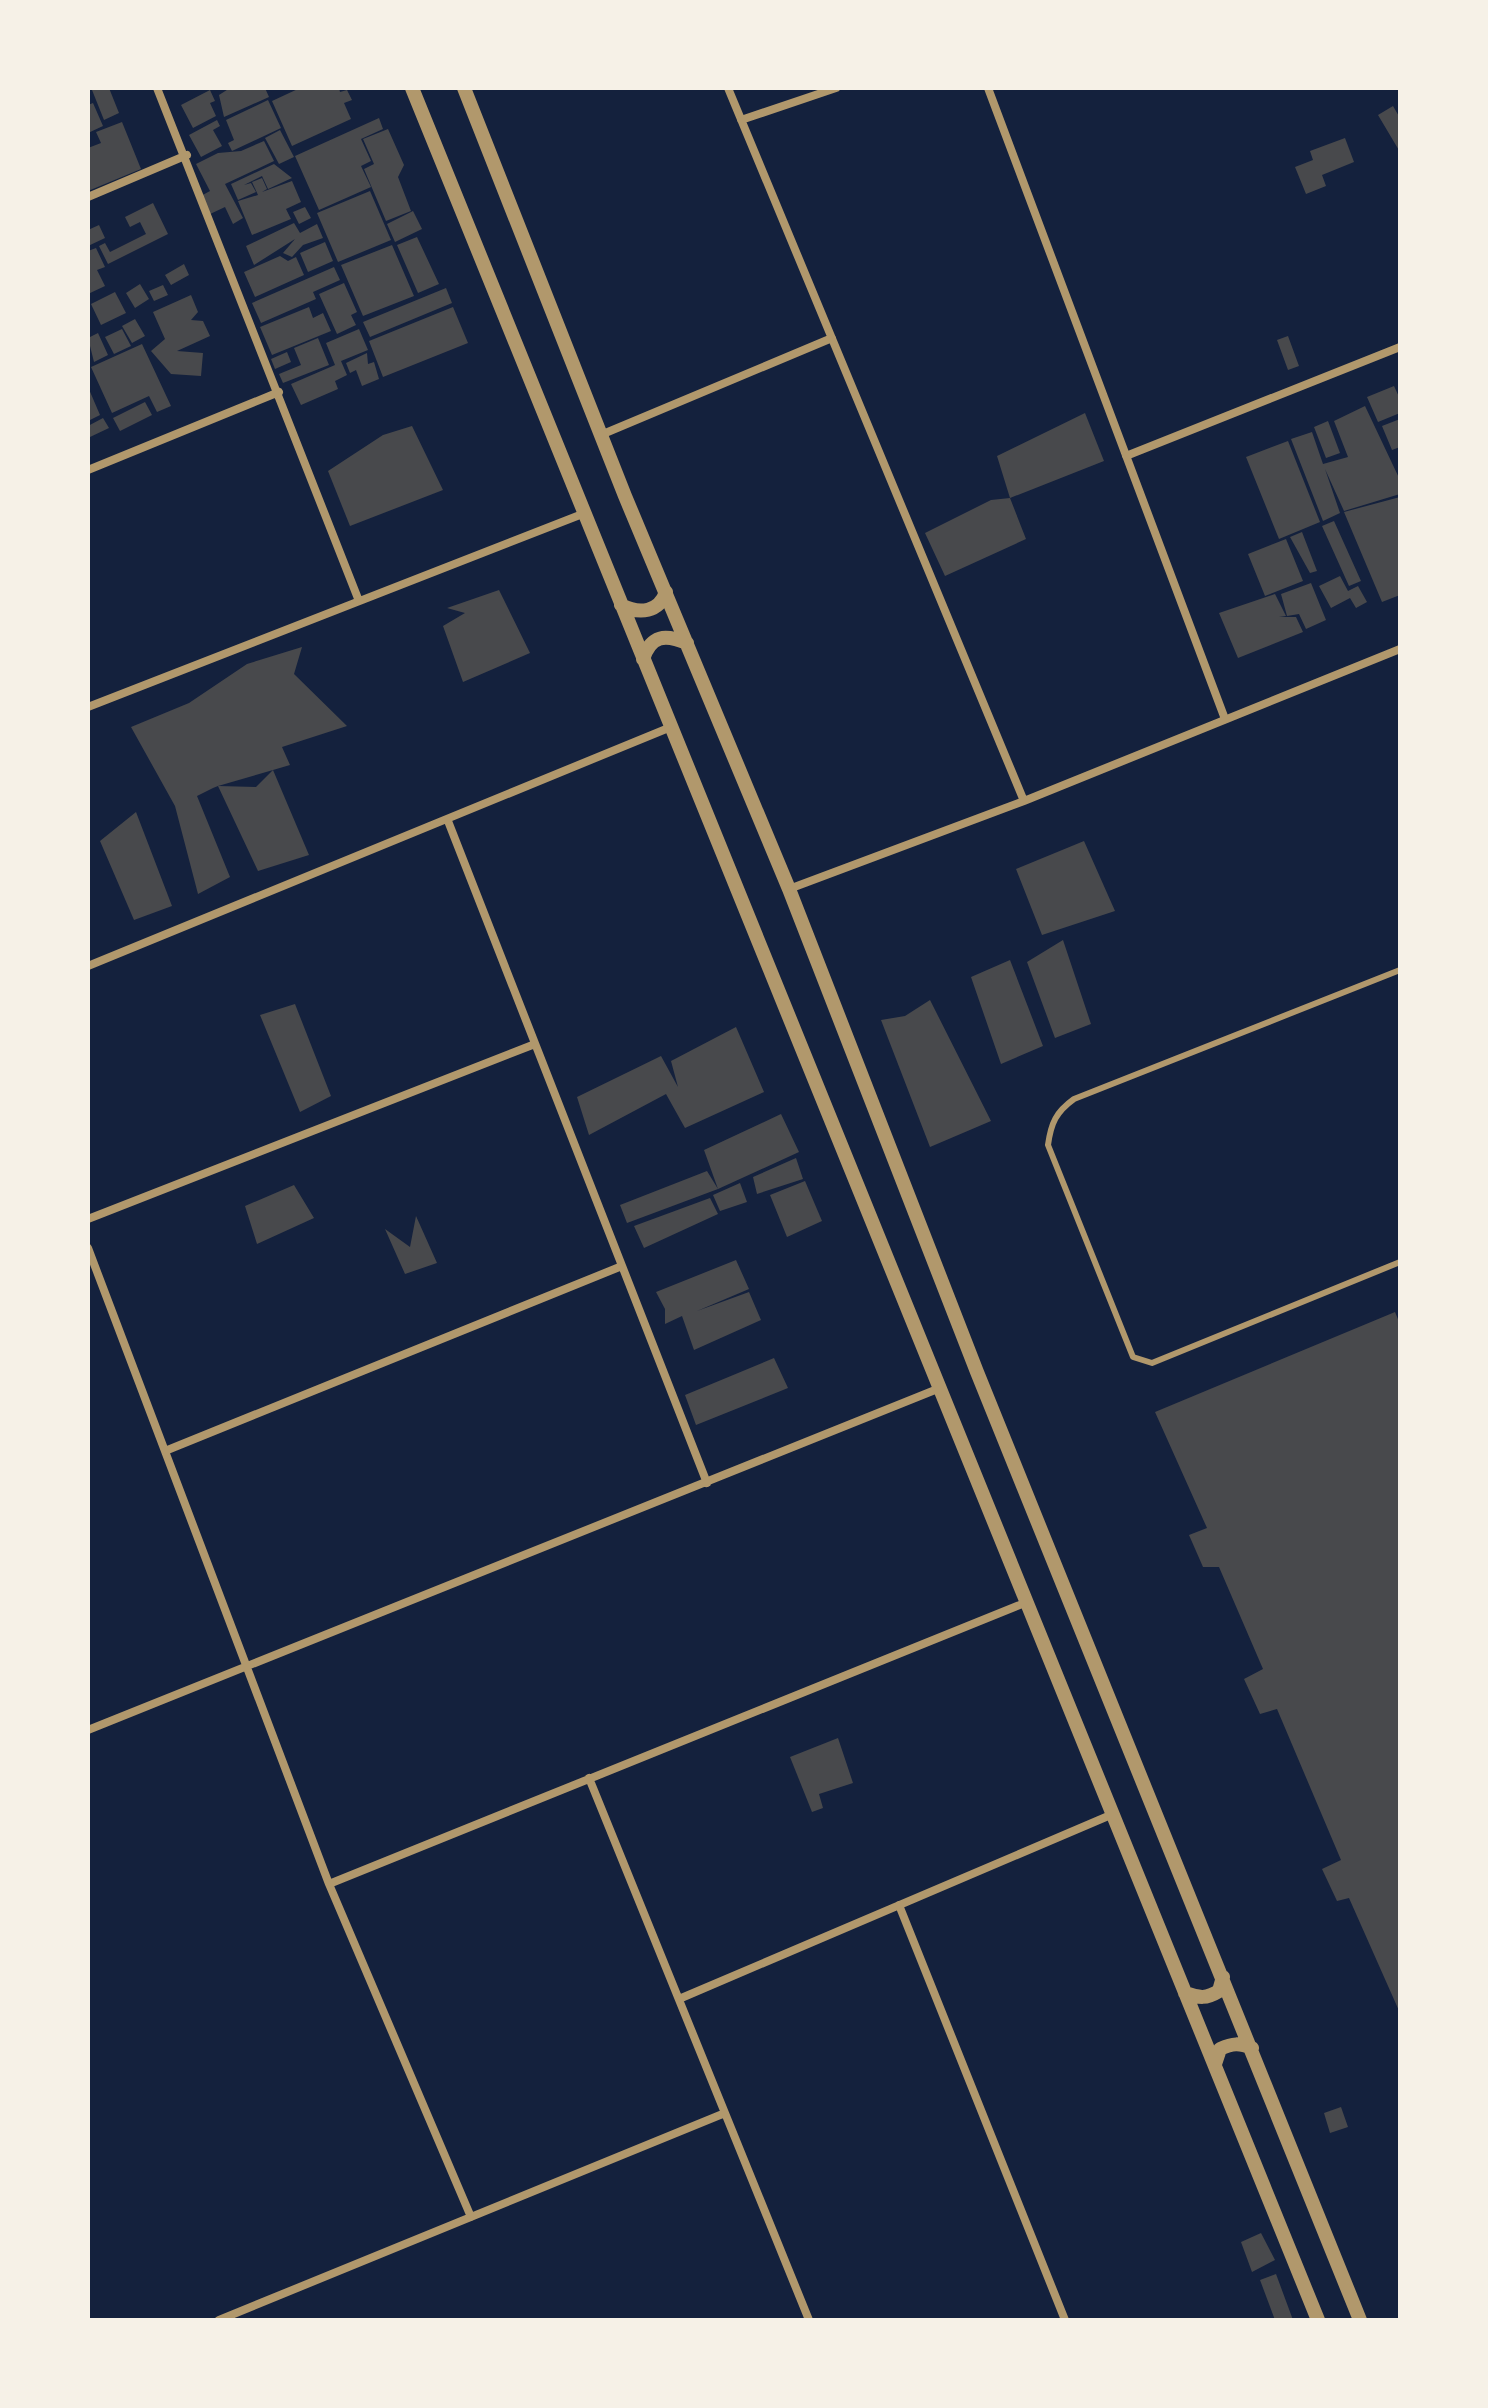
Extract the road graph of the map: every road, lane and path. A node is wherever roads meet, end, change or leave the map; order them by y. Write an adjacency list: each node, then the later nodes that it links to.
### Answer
1 (157, 88): 8 (street)
2 (412, 88): 16 (street)
3 (464, 88): 13 (street)
4 (728, 88): 7 (street)
5 (836, 88): 7 (street)
6 (988, 88): 14 (street)
7 (741, 120): 10 (street)
8 (187, 155): 9 (street); 12 (street)
9 (88, 197)
10 (832, 338): 13 (street); 26 (street)
11 (1400, 347): 14 (street)
12 (279, 392): 15 (street); 18 (street)
13 (603, 434): 17 (street)
14 (1126, 456): 24 (street)
15 (88, 470)
16 (585, 513): 18 (street); 19 (street)
17 (666, 592): 19 (street); 20 (street)
18 (359, 601): 23 (street)
19 (621, 605): 22 (street)
20 (687, 643): 22 (street); 28 (street)
21 (1400, 649): 24 (street)
22 (643, 659): 25 (street)
23 (88, 707)
24 (1225, 719): 26 (street)
25 (671, 727): 27 (street); 36 (street)
26 (1024, 801): 28 (street)
27 (448, 821): 29 (street); 31 (street)
28 (789, 889): 46 (street)
29 (88, 966)
30 (1400, 970): 34 (lane)
31 (535, 1044): 32 (street); 35 (street)
32 (88, 1219)
33 (88, 1248): 37 (street)
34 (1400, 1262)
35 (622, 1266): 37 (street); 38 (street)
36 (940, 1388): 38 (street); 39 (street)
37 (165, 1451): 40 (street)
38 (707, 1483): 40 (street)
39 (1027, 1602): 42 (street); 43 (street)
40 (247, 1667): 41 (street); 44 (street)
41 (88, 1730)
42 (589, 1778): 44 (street); 48 (street)
43 (1113, 1814): 45 (street); 47 (street)
44 (329, 1884): 52 (street)
45 (899, 1905): 48 (street); 55 (street)
46 (1223, 1977): 47 (street); 49 (street)
47 (1185, 1993): 50 (street)
48 (679, 1999): 51 (street)
49 (1252, 2048): 50 (street); 57 (street)
50 (1215, 2064): 56 (street)
51 (725, 2113): 52 (street); 54 (street)
52 (471, 2217): 53 (street)
53 (219, 2320)
54 (809, 2320)
55 (1065, 2320)
56 (1318, 2320)
57 (1360, 2320)

